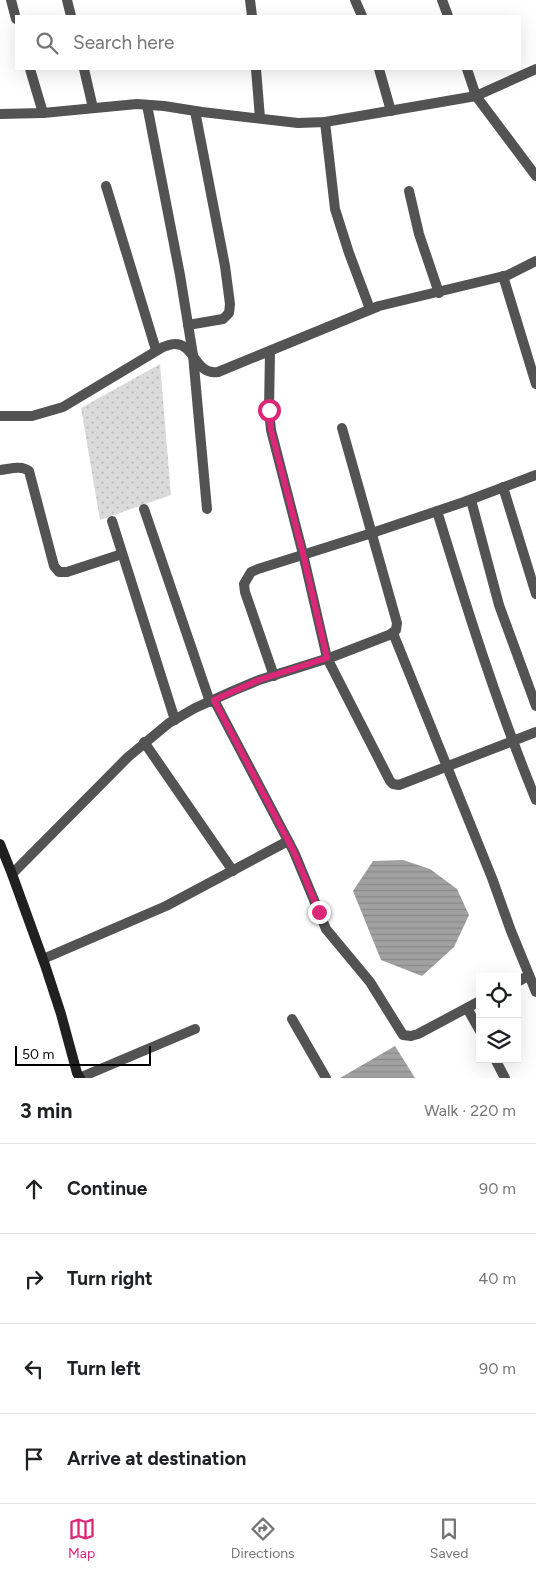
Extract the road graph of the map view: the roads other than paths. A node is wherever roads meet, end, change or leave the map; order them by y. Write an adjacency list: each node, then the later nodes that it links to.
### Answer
1 (11, 0): 6 (street)
2 (67, 0): 7 (street)
3 (250, 0): 8 (street)
4 (355, 0): 9 (street)
5 (442, 0): 10 (street)
6 (15, 15)
7 (71, 15)
8 (252, 15)
9 (362, 15)
10 (448, 15)
11 (536, 69): 17 (street)
12 (30, 70): 22 (street)
13 (84, 70): 19 (street)
14 (256, 70): 24 (street)
15 (379, 70): 21 (street)
16 (468, 70): 17 (street)
17 (476, 96): 21 (street); 26 (street)
18 (147, 105): 19 (street); 20 (street); 33 (street)
19 (93, 108): 22 (street)
20 (195, 111): 24 (street); 33 (street)
21 (390, 111): 25 (street)
22 (43, 113): 23 (street)
23 (0, 114)
24 (260, 118): 25 (street)
25 (325, 122): 32 (street)
26 (536, 176)
27 (106, 186): 34 (street)
28 (409, 191): 31 (street)
29 (536, 261): 30 (street)
30 (503, 276): 31 (street); 37 (street)
31 (439, 293): 32 (street)
32 (370, 310): 35 (street)
33 (188, 325): 36 (street)
34 (156, 350): 36 (street); 38 (street)
35 (270, 351): 36 (street); 50 (street)
36 (193, 355): 45 (street)
37 (536, 384)
38 (0, 416)
39 (342, 428): 48 (street)
40 (0, 470): 49 (street)
41 (536, 475): 42 (street)
42 (504, 487): 43 (street); 51 (street)
43 (471, 500): 46 (street); 56 (street)
44 (144, 509): 55 (street)
45 (207, 509)
46 (437, 512): 48 (street); 60 (street)
47 (112, 521): 49 (street)
48 (372, 533): 50 (street); 52 (street)
49 (122, 554): 57 (street)
50 (303, 554): 53 (street); 54 (street)
51 (536, 594)
52 (393, 633): 53 (street); 61 (street)
53 (327, 658): 54 (street); 61 (street)
54 (274, 676): 55 (street)
55 (212, 701): 57 (street); 63 (street)
56 (536, 706)
57 (175, 720): 59 (street)
58 (536, 732): 60 (street)
59 (144, 742): 65 (street); 66 (street)
60 (512, 742): 61 (street); 62 (street)
61 (447, 767): 68 (street)
62 (536, 800)
63 (288, 841): 65 (street); 72 (street)
64 (0, 844): 66 (street)
65 (233, 871): 67 (street)
66 (12, 874): 67 (street)
67 (43, 959): 77 (street)
68 (528, 976): 69 (street); 70 (street)
69 (521, 980)
70 (536, 992)
71 (476, 1003): 72 (street)
72 (467, 1008): 74 (street)
73 (292, 1019): 78 (street)
74 (476, 1025)
75 (195, 1029): 77 (street)
76 (497, 1063): 79 (street)
77 (80, 1078)
78 (326, 1078)
79 (505, 1078)

